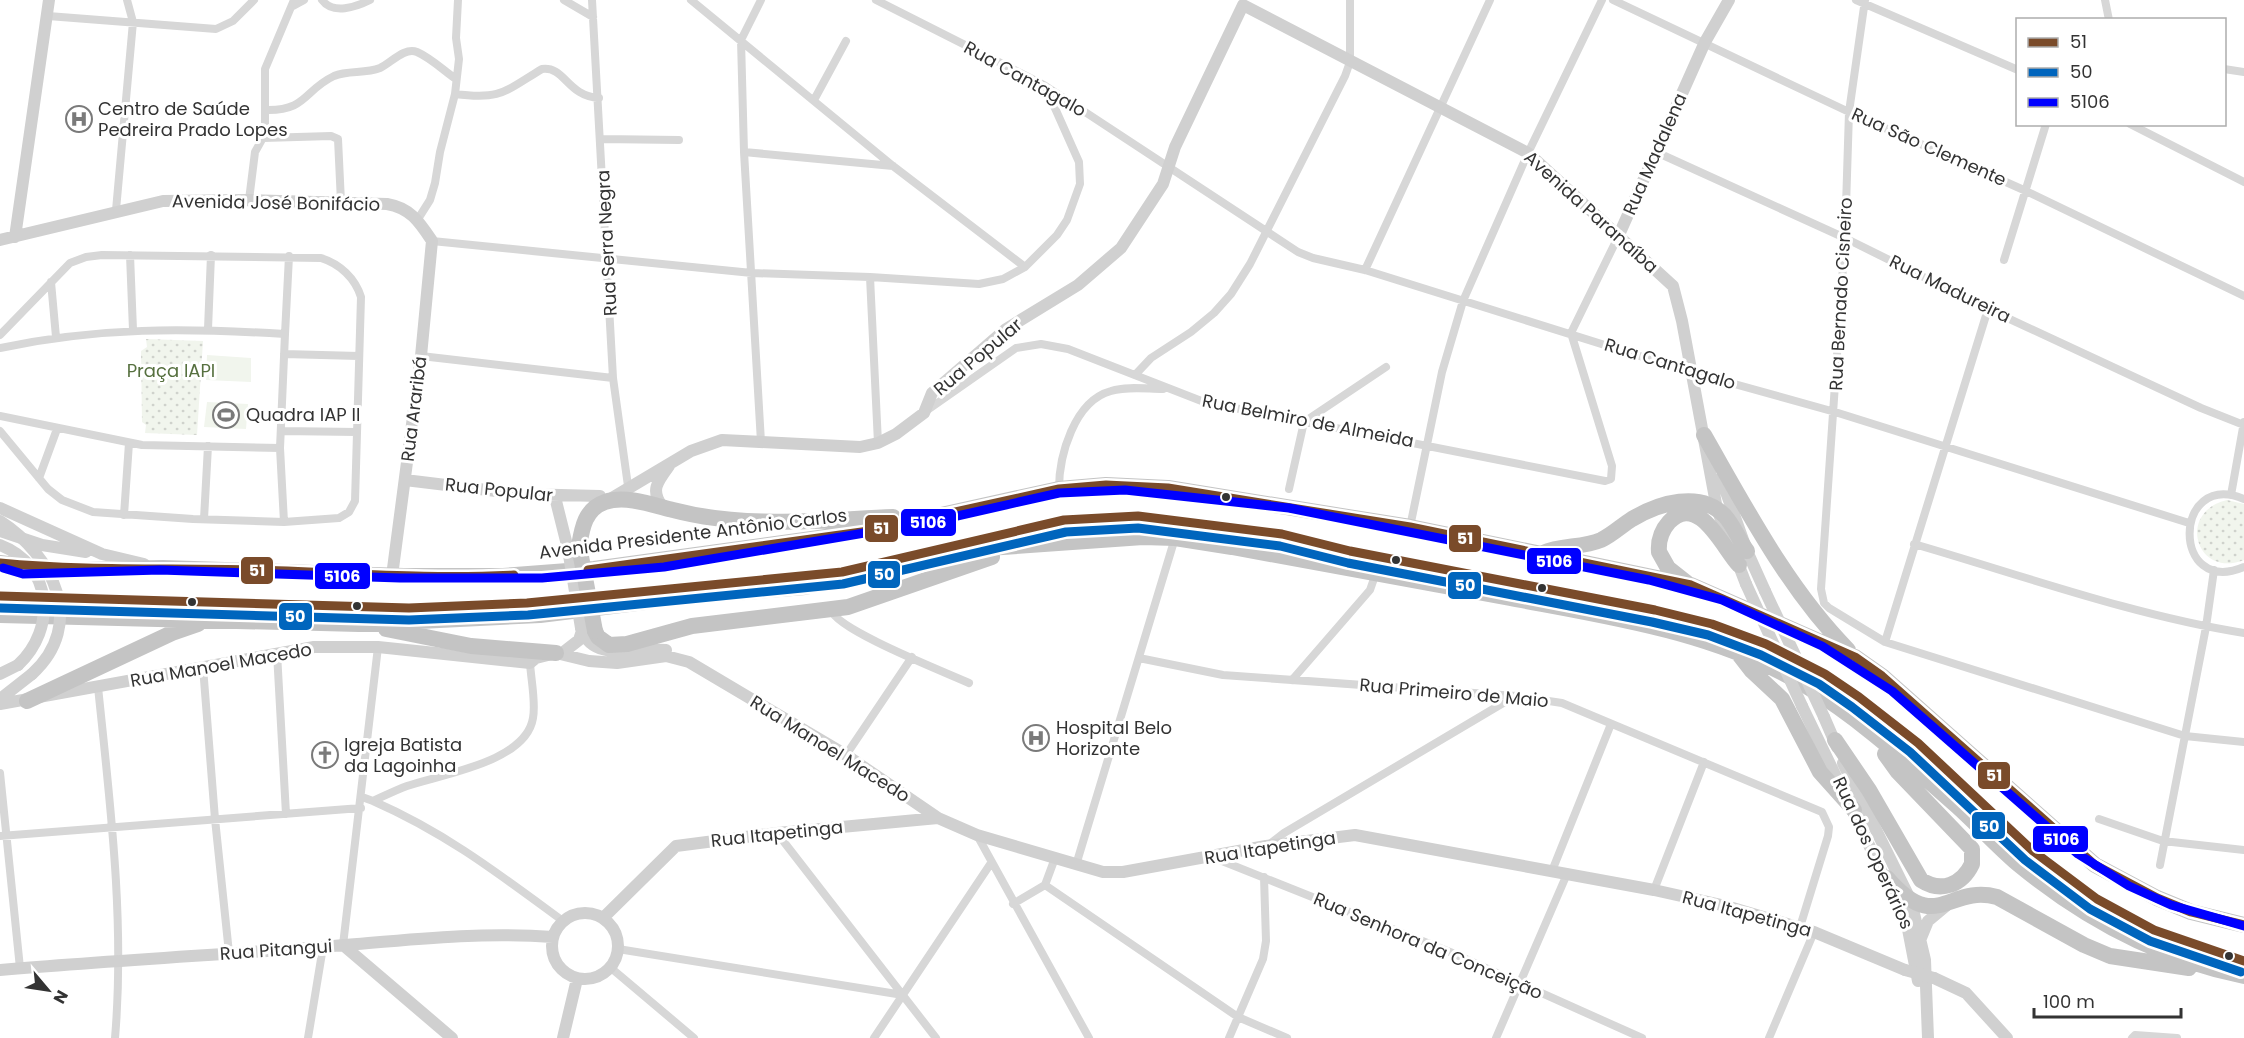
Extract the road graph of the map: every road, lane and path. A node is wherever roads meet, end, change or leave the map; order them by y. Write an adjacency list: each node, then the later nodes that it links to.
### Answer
1 (50, 0): 23 (street)
2 (128, 0): 26 (street)
3 (254, 0): 26 (street)
4 (304, 0): 21 (street)
5 (322, 0): 6 (street)
6 (370, 0)
7 (458, 0): 34 (street)
8 (564, 0): 24 (street)
9 (592, 0): 24 (street, Rua Serra Negra)
10 (691, 0): 27 (street)
11 (761, 0): 27 (street)
12 (876, 0): 35 (street, Rua Cantagalo)
13 (1350, 0): 30 (street)
14 (1490, 0): 39 (street)
15 (1602, 0): 49 (street)
16 (1613, 0): 29 (street, Rua São Clemente)
17 (1729, 0): 29 (street, Rua Madalena)
18 (1879, 0): 20 (street)
19 (2105, 0): 25 (street)
20 (1862, 1): 31 (street); 41 (street, Rua Bernado Cisneiro)
21 (293, 3): 40 (street)
22 (1244, 3): 30 (street, Avenida Paranaíba); 51 (street)
23 (48, 16): 26 (street); 59 (street)
24 (593, 17): 37 (street, Rua Serra Negra)
25 (2109, 18)
26 (133, 22): 56 (street)
27 (741, 39): 38 (street); 47 (street)
28 (846, 41): 38 (street)
29 (1706, 42): 41 (street, Rua São Clemente); 48 (street, Rua Madalena)
30 (1350, 62): 39 (street, Avenida Paranaíba); 58 (street)
31 (2016, 69)
32 (2226, 69): 33 (street)
33 (2244, 72)
34 (456, 79): 36 (street); 40 (street)
35 (1044, 85): 51 (street, Rua Cantagalo); 69 (street)
36 (455, 94): 37 (street); 57 (street)
37 (599, 98): 45 (street, Rua Serra Negra)
38 (814, 100): 50 (street)
39 (1439, 108): 49 (street, Avenida Paranaíba); 70 (street)
40 (266, 110): 44 (street)
41 (1849, 112): 53 (street, Rua São Clemente); 61 (street, Rua Bernado Cisneiro)
42 (2045, 126): 53 (street)
43 (2134, 126): 52 (street)
44 (264, 138): 54 (street); 55 (street)
45 (601, 140): 46 (street); 67 (street, Rua Serra Negra)
46 (679, 140)
47 (744, 152): 50 (street); 71 (street)
48 (1656, 152): 60 (street, Rua Madalena); 61 (street, Rua Madureira)
49 (1528, 153): 60 (street, Avenida Paranaíba); 75 (street)
50 (893, 166): 69 (street)
51 (1169, 166): 58 (street, Rua Cantagalo); 93 (street, Rua Popular)
52 (2244, 182)
53 (2026, 191): 68 (street); 74 (street, Rua São Clemente)
54 (249, 200): 55 (street, Avenida José Bonifácio); 56 (street, Avenida José Bonifácio)
55 (341, 202): 57 (street, Avenida José Bonifácio)
56 (116, 210): 59 (street, Avenida José Bonifácio)
57 (418, 219): 63 (street)
58 (1267, 231): 70 (street, Rua Cantagalo); 89 (street)
59 (15, 237): 62 (street, Avenida José Bonifácio)
60 (1618, 237): 79 (street, Rua Madalena); 88 (street, Avenida Paranaíba)
61 (1845, 238): 76 (street, Rua Madureira); 92 (street, Rua Bernado Cisneiro)
62 (0, 240)
63 (432, 242): 67 (street); 86 (street, Rua Araribá)
64 (130, 255): 65 (street); 73 (street); 78 (street)
65 (211, 255): 66 (street); 77 (street)
66 (289, 256): 80 (street); 85 (street)
67 (607, 259): 71 (street); 90 (street, Rua Serra Negra)
68 (2004, 260)
69 (1025, 267): 72 (street)
70 (1365, 270): 75 (street, Rua Cantagalo)
71 (752, 273): 72 (street); 102 (street)
72 (870, 277): 103 (street)
73 (51, 282): 81 (street); 82 (street)
74 (2244, 296)
75 (1463, 301): 79 (street, Rua Cantagalo); 105 (street)
76 (1988, 309): 96 (street, Rua Madureira); 107 (street)
77 (208, 329): 78 (street); 80 (street)
78 (133, 330): 82 (street)
79 (1571, 333): 88 (street, Rua Cantagalo); 105 (street, Rua Belmiro de Almeida)
80 (285, 334): 84 (street)
81 (0, 335)
82 (56, 337): 83 (street)
83 (0, 348)
84 (284, 354): 85 (street); 99 (street)
85 (359, 356): 100 (street)
86 (421, 356): 90 (street); 112 (street, Rua Araribá)
87 (1386, 367): 95 (street)
88 (1691, 372): 92 (street, Rua Cantagalo); 101 (street, Avenida Paranaíba)
89 (1135, 375): 91 (street, Rua Belmiro de Almeida); 93 (street, Rua Belmiro de Almeida)
90 (613, 378): 115 (street, Rua Serra Negra)
91 (1167, 389): 95 (street, Rua Belmiro de Almeida); 113 (street)
92 (1835, 412): 107 (street, Rua Cantagalo); 154 (street, Rua Bernado Cisneiro)
93 (924, 413): 103 (street, Rua Popular)
94 (0, 416): 97 (street)
95 (1304, 422): 105 (street, Rua Belmiro de Almeida); 114 (street)
96 (2244, 424): 116 (street)
97 (57, 429): 104 (street); 111 (street)
98 (0, 430): 111 (street)
99 (281, 430): 100 (street); 108 (street)
100 (357, 432): 127 (street)
101 (1704, 435): 110 (street, Avenida Paranaíba); 138 (street, Avenida Paranaíba); 160 (highway)
102 (761, 442): 103 (street, Rua Popular); 109 (street, Rua Popular)
103 (878, 442)
104 (129, 443): 106 (street); 123 (street)
105 (1427, 444): 129 (street)
106 (208, 446): 108 (street); 125 (street)
107 (1946, 446): 128 (street, Rua Cantagalo); 132 (street)
108 (280, 448): 127 (street)
109 (671, 463): 115 (street, Rua Popular); 120 (street, Rua Popular)
110 (1709, 467): 119 (street); 122 (street, Avenida Paranaíba)
111 (39, 478): 123 (street)
112 (405, 480): 117 (street, Rua Popular); 144 (street, Rua Araribá)
113 (1059, 489): 124 (highway, Avenida Presidente Antônio Carlos); 129 (highway, Avenida Presidente Antônio Carlos)
114 (1289, 489)
115 (612, 494): 117 (street, Rua Popular); 120 (highway); 135 (highway)
116 (2231, 495): 118 (street); 128 (street)
117 (555, 497): 135 (street)
118 (2244, 500)
119 (1696, 502): 122 (highway); 137 (highway)
120 (662, 506): 124 (highway)
121 (0, 508): 136 (street)
122 (1717, 509): 138 (highway)
123 (124, 515): 125 (street)
124 (933, 516): 144 (highway, Avenida Presidente Antônio Carlos)
125 (204, 519): 127 (street)
126 (0, 521): 170 (street, bridge)
127 (284, 522)
128 (2189, 523): 142 (street)
129 (1410, 527): 137 (highway, Avenida Presidente Antônio Carlos)
130 (0, 531): 136 (street)
131 (1175, 538): 134 (highway); 143 (highway); 161 (street)
132 (1914, 544): 151 (street); 154 (street)
133 (0, 545): 164 (street, bridge)
134 (1031, 546): 147 (highway); 150 (highway)
135 (573, 548): 152 (highway, bridge)
136 (102, 554): 141 (street)
137 (1540, 555): 146 (highway, Avenida Presidente Antônio Carlos)
138 (1743, 558): 145 (street, Avenida Paranaíba); 146 (highway); 173 (street, Avenida Paranaíba, bridge)
139 (0, 563): 141 (highway, Avenida Presidente Antônio Carlos)
140 (2244, 567): 142 (street)
141 (163, 568): 144 (highway, Avenida Presidente Antônio Carlos)
142 (2214, 570): 151 (street)
143 (1376, 573): 157 (highway); 165 (street)
144 (392, 576)
145 (1746, 584): 185 (street, Rua dos Operários, bridge)
146 (1690, 585): 160 (highway, Avenida Presidente Antônio Carlos)
147 (831, 610): 152 (highway); 159 (street)
148 (0, 615): 149 (highway)
149 (214, 620): 150 (highway); 171 (highway)
150 (359, 624): 158 (highway)
151 (2206, 627): 153 (street); 176 (street)
152 (586, 630): 158 (street); 166 (street, Rua Manoel Macedo)
153 (2244, 633)
154 (1885, 642): 176 (street)
155 (378, 647): 156 (street, Rua Manoel Macedo); 162 (street, Rua Manoel Macedo); 182 (street)
156 (277, 652): 163 (street, Rua Manoel Macedo); 186 (street)
157 (1738, 652): 175 (highway); 185 (highway)
158 (559, 653): 162 (street, Rua Manoel Macedo); 166 (street, Rua Manoel Macedo)
159 (912, 657): 167 (street); 179 (street)
160 (1855, 657): 213 (highway, Avenida Presidente Antônio Carlos)
161 (1139, 658): 165 (street, Rua Primeiro de Maio); 200 (street)
162 (530, 663): 183 (street)
163 (203, 667): 168 (street, Rua Manoel Macedo); 188 (street)
164 (0, 674)
165 (1292, 680): 169 (street, Rua Primeiro de Maio)
166 (721, 682): 179 (street, Rua Manoel Macedo)
167 (969, 682)
168 (98, 687): 171 (street, Rua Manoel Macedo); 190 (street)
169 (1516, 696): 174 (street, Rua Primeiro de Maio); 195 (street)
170 (0, 699)
171 (27, 701): 172 (street, Rua Manoel Macedo)
172 (0, 704)
173 (1824, 717): 177 (street, Rua dos Operários)
174 (1611, 724): 180 (street, Rua Primeiro de Maio); 202 (street)
175 (1867, 729): 177 (highway); 225 (highway)
176 (2185, 736): 178 (street); 194 (street)
177 (1835, 740): 208 (street, Rua dos Operários)
178 (2244, 742)
179 (846, 755): 187 (street, Rua Manoel Macedo)
180 (1704, 762): 207 (street); 214 (street, Rua Primeiro de Maio)
181 (0, 773): 192 (street)
182 (362, 797): 183 (street); 184 (street)
183 (373, 801): 212 (street)
184 (361, 808): 186 (street); 218 (street)
185 (1854, 810): 205 (street, Rua dos Operários)
186 (285, 814): 188 (street)
187 (938, 818): 191 (street, Rua Itapetinga); 193 (street, Rua Itapetinga)
188 (214, 819): 190 (street); 221 (street)
189 (2099, 819): 194 (street)
190 (112, 826): 192 (street); 222 (street)
191 (777, 833): 211 (street, Rua Itapetinga); 230 (street)
192 (3, 836): 223 (street)
193 (977, 836): 198 (street, Rua Itapetinga); 199 (street)
194 (2163, 841): 196 (street); 201 (street)
195 (1266, 846): 197 (street, Rua Itapetinga); 202 (street, Rua Itapetinga)
196 (2244, 850)
197 (1212, 857): 200 (street, Rua Itapetinga); 204 (street, Rua Senhora da Conceição)
198 (1054, 858): 200 (street, Rua Itapetinga); 206 (street)
199 (991, 863): 209 (street); 230 (street)
200 (1076, 864)
201 (2160, 865)
202 (1552, 871): 203 (street, Rua Itapetinga)
203 (1567, 874): 207 (street, Rua Itapetinga); 229 (street)
204 (1264, 877): 229 (street, Rua Senhora da Conceição); 232 (street)
205 (1887, 878): 208 (highway); 231 (street, Rua dos Operários)
206 (1045, 885): 209 (street); 232 (street)
207 (1653, 890): 214 (street, Rua Itapetinga)
208 (1911, 901): 210 (highway); 217 (street, Rua dos Operários)
209 (1013, 904): 241 (street)
210 (1946, 906): 217 (street); 225 (highway)
211 (603, 918): 212 (street); 220 (street)
212 (563, 921): 216 (street)
213 (2244, 925)
214 (1800, 927): 215 (street, Rua Itapetinga)
215 (1814, 932): 246 (street); 248 (street, Rua Itapetinga, bridge)
216 (552, 937): 218 (street, Rua Pitangui); 228 (street)
217 (1921, 939): 231 (street, Rua dos Operários)
218 (343, 945): 219 (street, Rua Pitangui); 236 (street)
219 (323, 947): 221 (street, Rua Pitangui); 235 (street)
220 (618, 949): 224 (street); 230 (street)
221 (229, 953): 222 (street, Rua Pitangui)
222 (119, 963): 223 (street, Rua Pitangui); 234 (street)
223 (20, 968): 226 (street, Rua Pitangui)
224 (610, 968): 228 (street); 238 (street)
225 (2211, 969): 227 (highway)
226 (0, 970)
227 (2244, 976)
228 (577, 979): 237 (street)
229 (1519, 985): 244 (street); 245 (street, Rua Senhora da Conceição)
230 (903, 995): 239 (street); 240 (street)
231 (1925, 1005): 247 (street, Rua dos Operários)
232 (1238, 1017): 242 (street); 243 (street)
233 (2133, 1036): 249 (street)
234 (115, 1038)
235 (308, 1038)
236 (452, 1038)
237 (563, 1038)
238 (694, 1038)
239 (874, 1038)
240 (936, 1038)
241 (1089, 1038)
242 (1229, 1038)
243 (1287, 1038)
244 (1496, 1038)
245 (1642, 1038)
246 (1769, 1038)
247 (1928, 1038)
248 (2007, 1038)
249 (2177, 1038)

